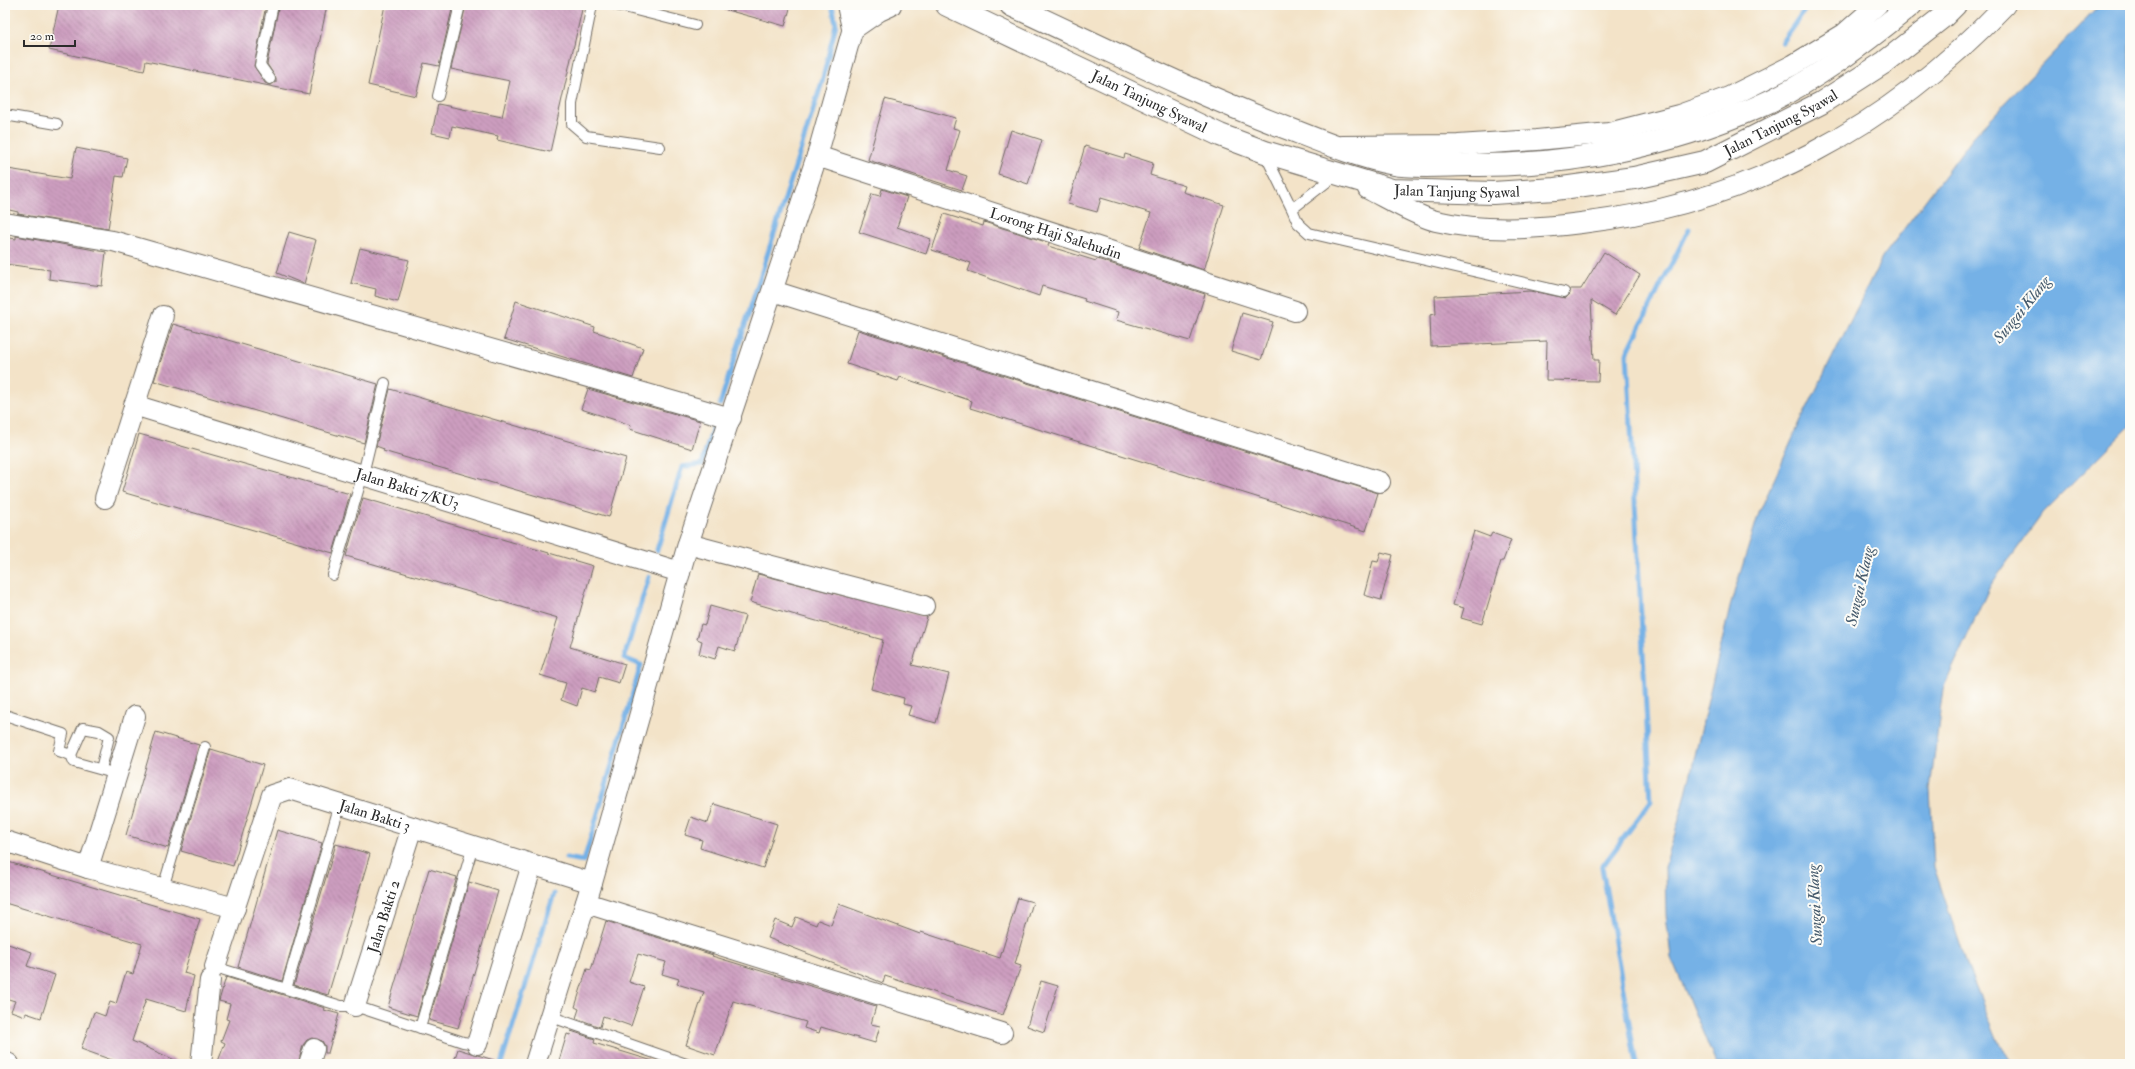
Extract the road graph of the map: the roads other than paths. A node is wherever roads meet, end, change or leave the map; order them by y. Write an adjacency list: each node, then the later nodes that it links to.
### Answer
1 (274, 5): 15 (lane)
2 (460, 5): 16 (lane)
3 (592, 5): 20 (lane)
4 (616, 5): 13 (lane)
5 (848, 5): 14 (main road)
6 (890, 5): 14 (main road)
7 (946, 5): 21 (main road, Jalan Tanjung Syawal)
8 (1011, 5): 19 (main road, Jalan Tanjung Syawal)
9 (1877, 5): 19 (street)
10 (1911, 5): 19 (main road, Jalan Tanjung Syawal)
11 (1955, 5): 23 (main road, Jalan Tanjung Syawal)
12 (2005, 5): 23 (street)
13 (695, 25)
14 (853, 28): 22 (street)
15 (270, 79)
16 (438, 96)
17 (5, 115): 18 (lane)
18 (57, 124)
19 (1332, 146)
20 (660, 147)
21 (1265, 152): 23 (main road, Jalan Tanjung Syawal); 24 (lane)
22 (817, 156): 26 (street); 28 (street, Lorong Haji Salehudin)
23 (1338, 174): 24 (lane)
24 (1292, 209): 27 (lane)
25 (5, 223): 32 (street)
26 (772, 291): 32 (street); 34 (street)
27 (1564, 292)
28 (1295, 311)
29 (163, 316): 31 (street)
30 (386, 383): 33 (lane)
31 (134, 405): 33 (street, Jalan Bakti 7/KU3); 35 (street)
32 (731, 418): 36 (street)
33 (363, 474): 37 (street, Jalan Bakti 7/KU3); 38 (lane)
34 (1380, 482)
35 (105, 498)
36 (688, 544): 37 (street); 39 (street)
37 (680, 572): 51 (street)
38 (333, 575)
39 (924, 606)
40 (5, 715): 43 (lane)
41 (135, 716): 44 (street)
42 (205, 747): 52 (lane)
43 (71, 755): 44 (lane); 44 (lane)
44 (109, 772): 50 (street)
45 (340, 804): 46 (street, Jalan Bakti 3); 54 (street, Jalan Bakti 3); 56 (lane)
46 (412, 827): 48 (street, Jalan Bakti 3); 57 (street, Jalan Bakti 2)
47 (5, 841): 50 (street)
48 (472, 846): 49 (street, Jalan Bakti 3); 59 (lane)
49 (532, 865): 51 (street, Jalan Bakti 3); 61 (street)
50 (88, 868): 52 (street)
51 (592, 883): 53 (street)
52 (163, 888): 54 (street)
53 (586, 903): 58 (street); 60 (street)
54 (235, 908): 55 (street)
55 (212, 973): 56 (lane); 64 (street)
56 (286, 989): 57 (lane)
57 (355, 1006): 59 (lane)
58 (549, 1016): 65 (street); 66 (lane)
59 (420, 1028): 61 (lane)
60 (1002, 1033)
61 (477, 1044)
62 (5, 1062): 63 (street)
63 (9, 1064)
64 (201, 1064)
65 (535, 1064)
66 (686, 1064)

